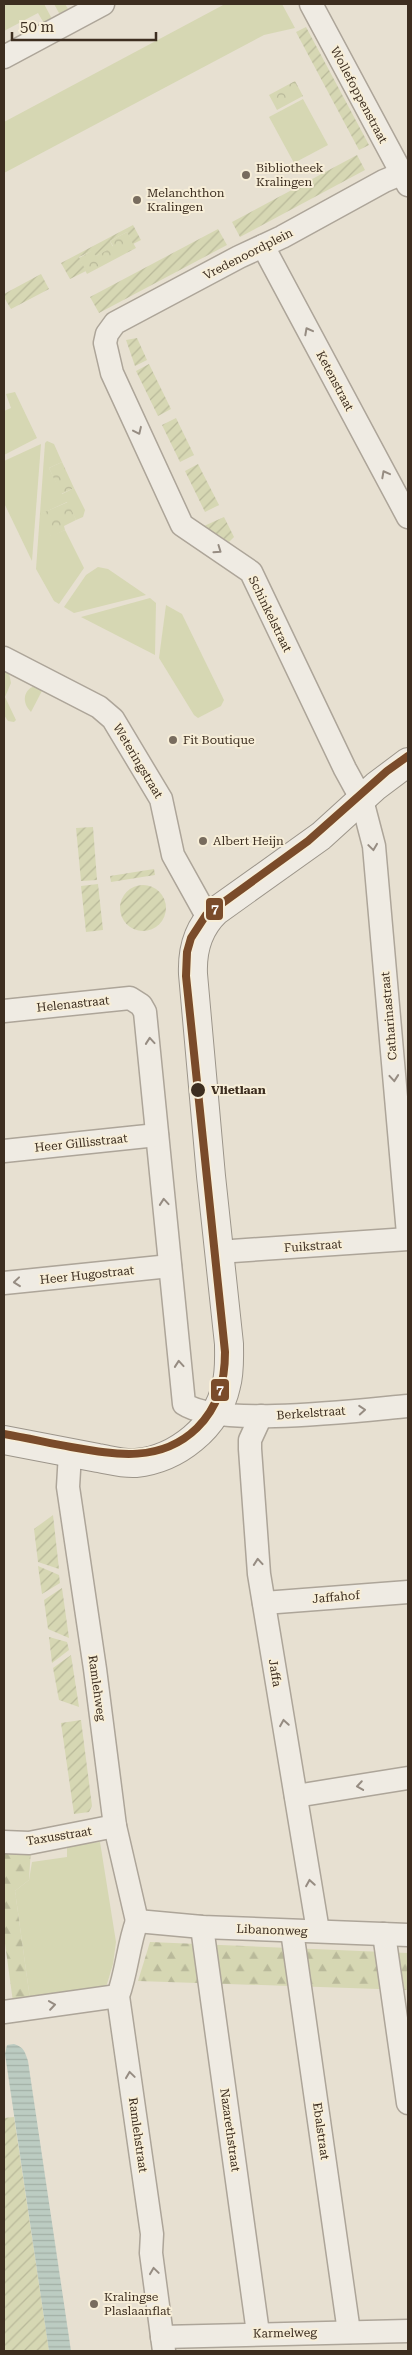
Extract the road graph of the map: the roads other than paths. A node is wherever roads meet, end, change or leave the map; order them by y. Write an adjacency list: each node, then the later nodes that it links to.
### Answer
1 (103, 4): 3 (street)
2 (311, 4): 4 (street, Wollefoppenstraat)
3 (4, 57)
4 (406, 177): 5 (street, Vredenoordplein)
5 (263, 246): 6 (street, Vredenoordplein); 7 (street, Ketenstraat, one-way to 5)
6 (105, 342): 10 (street, Schinkelstraat, one-way to 10)
7 (408, 517)
8 (4, 658): 11 (street, Weteringstraat)
9 (408, 762): 10 (street)
10 (362, 800): 11 (street); 15 (street, Catharinastraat, one-way to 15)
11 (208, 918): 17 (street)
12 (4, 1011): 13 (street, Helenastraat, one-way to 12)
13 (157, 1135): 14 (street, Heer Gillisstraat); 18 (street, one-way to 13)
14 (4, 1151)
15 (408, 1234)
16 (408, 1239): 17 (street, Fuikstraat)
17 (218, 1252): 21 (street)
18 (170, 1266): 19 (street, Heer Hugostraat, one-way to 19); 21 (street, one-way to 18)
19 (4, 1283)
20 (408, 1406): 22 (street, Berkelstraat, one-way to 20)
21 (203, 1411): 22 (street, Berkelstraat); 24 (street)
22 (261, 1416): 26 (street, Jaffa, one-way to 22)
23 (4, 1440): 24 (street)
24 (70, 1453): 29 (street, Ramlehweg)
25 (408, 1592): 26 (street, Jaffahof)
26 (264, 1603): 28 (street, Jaffa, one-way to 26)
27 (408, 1778): 28 (street, one-way to 28)
28 (296, 1796): 34 (street, Jaffa, one-way to 28)
29 (115, 1826): 30 (street, Taxusstraat); 31 (street, Ramlehweg)
30 (4, 1842)
31 (136, 1921): 32 (street, Libanonweg); 37 (street, Ramlehstraat)
32 (202, 1927): 33 (street, Libanonweg); 42 (street, Nazarethstraat)
33 (292, 1931): 34 (street, Libanonweg); 41 (street, Ebalstraat)
34 (318, 1931): 35 (street, Libanonweg)
35 (384, 1934): 36 (street, Libanonweg); 39 (street)
36 (408, 1934)
37 (118, 1996): 38 (street, one-way to 37); 43 (street, Ramlehstraat, one-way to 37)
38 (4, 2012)
39 (408, 2103)
40 (408, 2331): 41 (street, Karmelweg)
41 (349, 2332): 42 (street, Karmelweg)
42 (258, 2333): 43 (street, Karmelweg)
43 (163, 2344)

